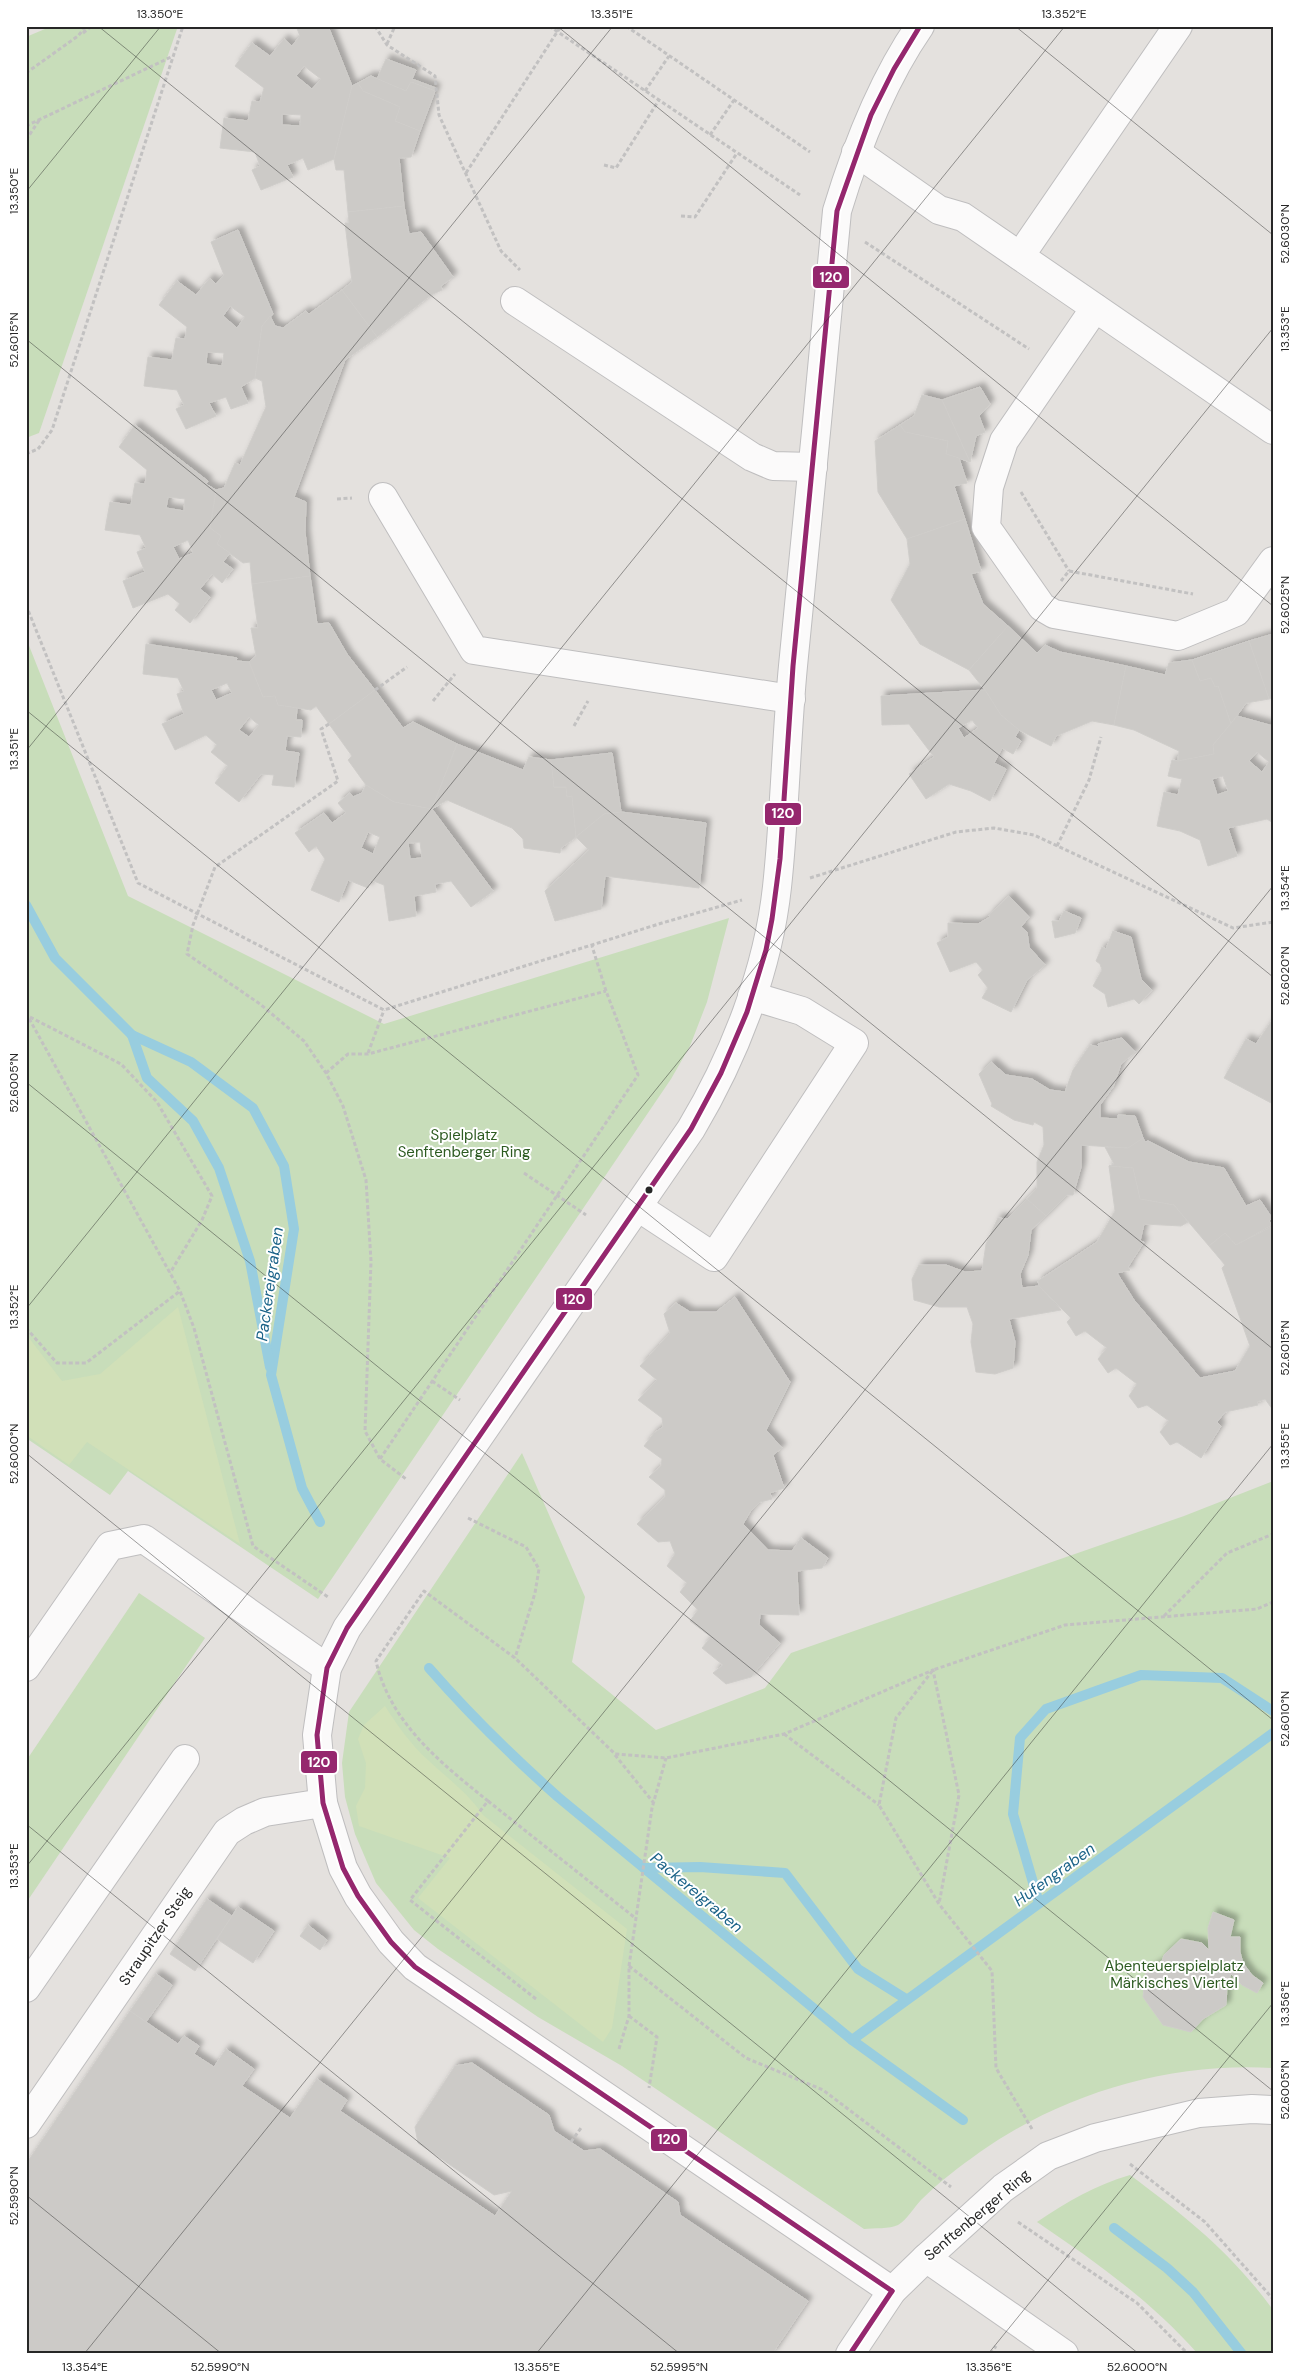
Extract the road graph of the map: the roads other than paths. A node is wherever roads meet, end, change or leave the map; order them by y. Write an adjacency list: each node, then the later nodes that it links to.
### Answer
1 (1178, 26): 4 (street)
2 (909, 30): 3 (street)
3 (856, 152): 4 (street); 8 (street)
4 (1020, 256): 6 (street)
5 (515, 301): 8 (street)
6 (1095, 308): 7 (street); 10 (street)
7 (1273, 430)
8 (813, 466): 11 (street)
9 (383, 497): 11 (street)
10 (1273, 560)
11 (791, 699): 12 (street)
12 (752, 996): 13 (street); 13 (street)
13 (638, 1207): 15 (street)
14 (26, 1667): 15 (street)
15 (327, 1668): 17 (street)
16 (185, 1759): 18 (street)
17 (323, 1803): 20 (street, Straupitzer Steig); 22 (street)
18 (26, 1988)
19 (1273, 2110): 21 (street, Senftenberger Ring)
20 (26, 2124)
21 (926, 2258): 22 (street, Senftenberger Ring); 24 (street)
22 (892, 2291): 23 (street, Senftenberger Ring)
23 (850, 2354)
24 (1064, 2354)

